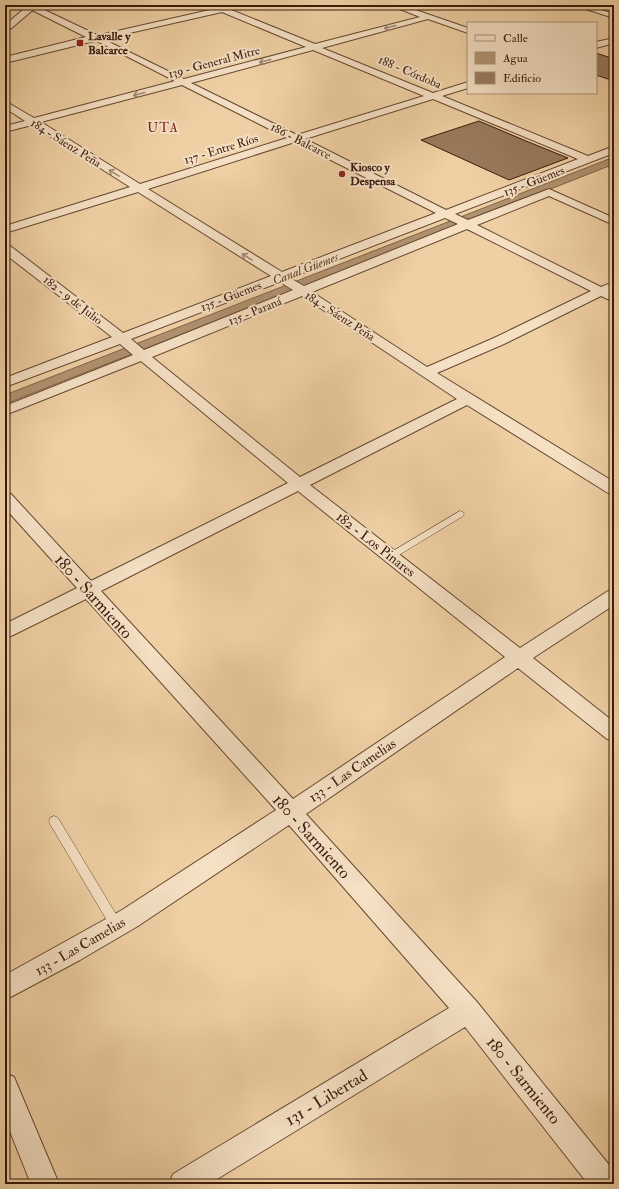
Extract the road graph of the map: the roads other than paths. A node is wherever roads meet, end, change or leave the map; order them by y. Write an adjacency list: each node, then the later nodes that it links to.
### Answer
1 (211, 5): 7 (street, 188 - Córdoba)
2 (394, 5): 9 (street)
3 (577, 5): 8 (street)
4 (5, 6): 5 (street)
5 (33, 6): 10 (street); 12 (street)
6 (236, 6): 7 (street)
7 (222, 10): 12 (street); 15 (street, 188 - Córdoba)
8 (614, 16)
9 (428, 17): 11 (street); 15 (street, 139 - General Mitre, one-way to 15)
10 (5, 29)
11 (467, 31)
12 (96, 38): 16 (street); 17 (street, 186 - Balcarce)
13 (614, 40): 14 (street)
14 (597, 45)
15 (317, 47): 17 (street, 139 - General Mitre, one-way to 17); 19 (street, 188 - Córdoba)
16 (5, 60)
17 (184, 82): 21 (street, 139 - General Mitre, one-way to 21); 23 (street, 186 - Balcarce)
18 (467, 85): 19 (street, 137 - Entre Ríos)
19 (434, 96): 23 (street, 137 - Entre Ríos); 25 (street, 188 - Córdoba)
20 (5, 104): 21 (street, 184 - Sáenz Peña)
21 (33, 122): 22 (street, 139 - General Mitre); 26 (street, 184 - Sáenz Peña, one-way to 21)
22 (5, 129)
23 (298, 139): 26 (street, 137 - Entre Ríos); 27 (street, 186 - Balcarce)
24 (614, 149): 25 (street, 135 - Güemes)
25 (587, 160): 27 (street, 135 - Güemes)
26 (139, 188): 30 (street, 137 - Entre Ríos); 33 (street, 184 - Sáenz Peña, one-way to 26)
27 (450, 215): 29 (street, 186 - Balcarce); 33 (street, 135 - Güemes)
28 (614, 222): 29 (street, 135 - Paraná)
29 (467, 224): 33 (street, 135 - Paraná); 34 (street, 186 - Balcarce)
30 (5, 230)
31 (5, 248): 36 (street, 182 - 9 de Julio)
32 (614, 284): 34 (street)
33 (292, 285): 36 (street, 135 - Güemes); 37 (street, 135 - Paraná); 38 (street, 184 - Sáenz Peña)
34 (600, 291): 35 (street, 186 - Balcarce); 38 (street)
35 (614, 298)
36 (123, 340): 37 (street, 182 - 9 de Julio); 39 (street, 135 - Güemes)
37 (141, 355): 41 (street, 135 - Paraná); 44 (street, 182 - Los Pinares)
38 (427, 372): 40 (street, 184 - Sáenz Peña)
39 (5, 383)
40 (468, 399): 43 (street, 184 - Sáenz Peña); 44 (street)
41 (5, 411)
42 (614, 472): 43 (street)
43 (600, 480): 45 (street, 184 - Sáenz Peña)
44 (298, 483): 48 (street, 182 - Los Pinares); 49 (street)
45 (614, 489)
46 (5, 498): 49 (street, 180 - Sarmiento)
47 (460, 514): 48 (lane)
48 (391, 556): 52 (street, 182 - Los Pinares)
49 (87, 590): 51 (street); 54 (street, 180 - Sarmiento)
50 (614, 596): 52 (street, 133 - Las Camelias)
51 (5, 632)
52 (520, 657): 53 (street, 182 - Los Pinares); 54 (street, 133 - Las Camelias)
53 (614, 733)
54 (291, 812): 56 (street, 133 - Las Camelias); 58 (street, 180 - Sarmiento)
55 (54, 821): 56 (lane)
56 (116, 925): 57 (street, 133 - Las Camelias)
57 (5, 988)
58 (468, 1011): 61 (street, 131 - Libertad); 62 (street, 180 - Sarmiento)
59 (5, 1086): 60 (street)
60 (45, 1184)
61 (183, 1184)
62 (606, 1184)

